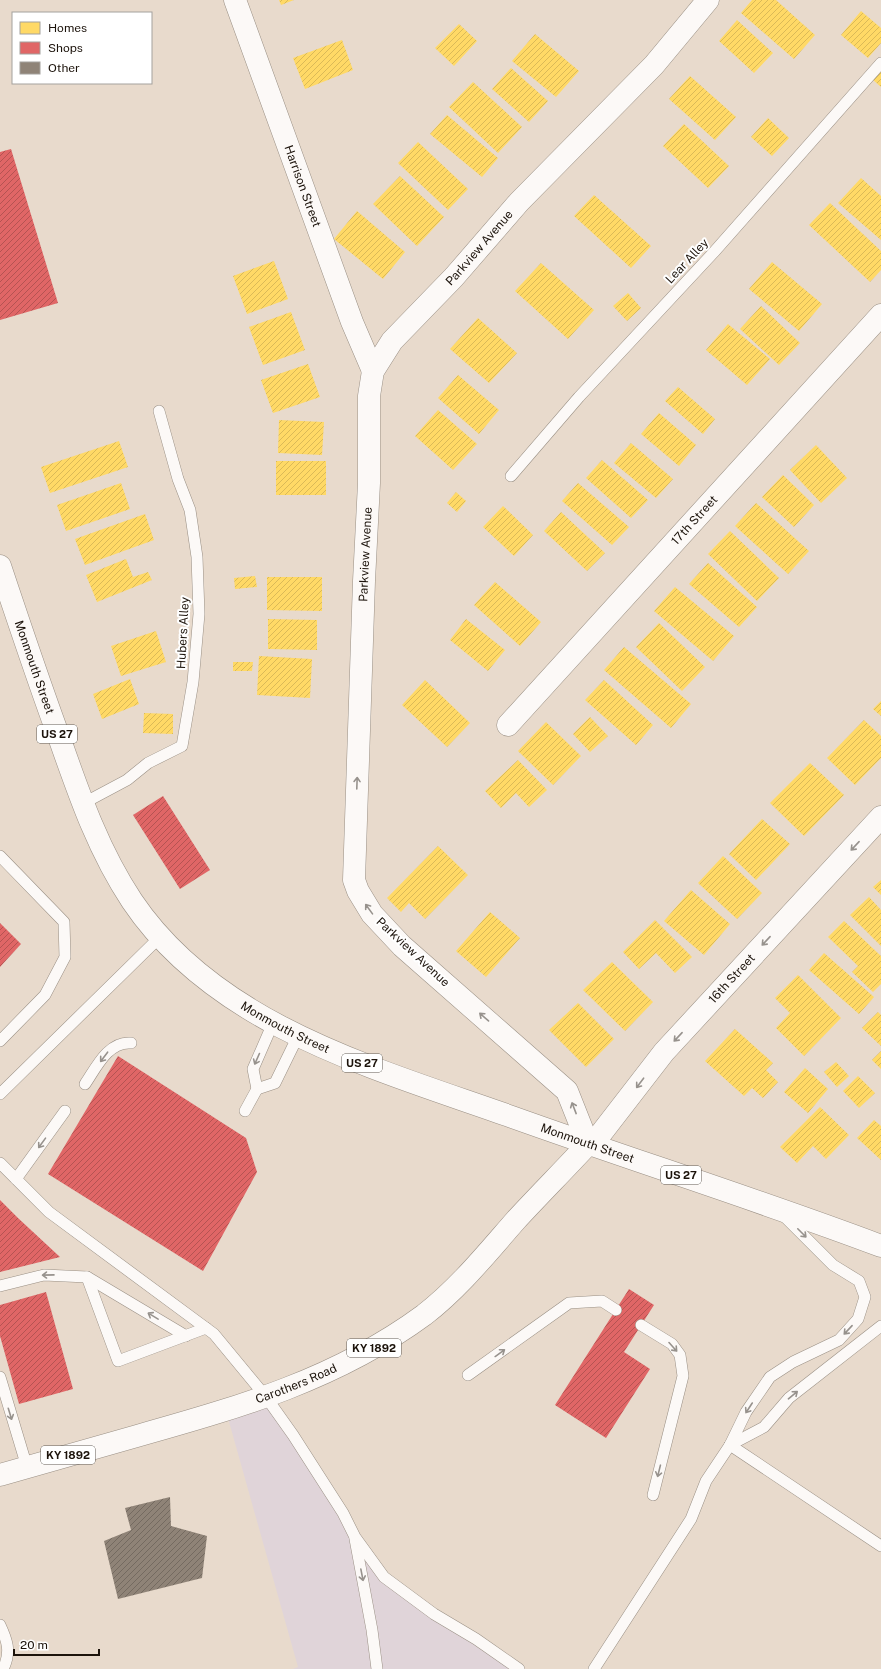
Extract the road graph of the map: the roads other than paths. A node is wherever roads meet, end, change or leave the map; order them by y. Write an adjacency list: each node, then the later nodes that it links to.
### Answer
1 (235, 0): 5 (street, Harrison Street)
2 (708, 0): 5 (street, Parkview Avenue)
3 (881, 63): 7 (lane, Lear Alley)
4 (881, 315): 9 (street, 17th Street)
5 (373, 371): 23 (street, Parkview Avenue, one-way to 5)
6 (159, 411): 10 (lane, Hubers Alley)
7 (512, 476)
8 (0, 566): 10 (street, Monmouth Street / US 27)
9 (508, 725)
10 (82, 804): 13 (street, Monmouth Street / US 27)
11 (881, 817): 23 (street, 16th Street, one-way to 23)
12 (0, 856): 16 (lane)
13 (160, 937): 14 (street, Monmouth Street / US 27); 19 (lane)
14 (273, 1023): 15 (street, Monmouth Street / US 27); 20 (lane, one-way to 20)
15 (298, 1036): 20 (lane); 23 (street, Monmouth Street / US 27)
16 (0, 1041)
17 (131, 1043): 18 (lane, one-way to 18)
18 (85, 1084)
19 (1, 1090)
20 (257, 1090): 22 (lane)
21 (65, 1111): 25 (lane, one-way to 25)
22 (245, 1111)
23 (588, 1144): 26 (street, Monmouth Street / US 27); 37 (street, Carothers Road / KY 1892)
24 (0, 1163): 25 (lane)
25 (16, 1179): 33 (lane)
26 (774, 1206): 27 (street, Monmouth Street / US 27); 38 (lane, one-way to 38)
27 (881, 1246)
28 (87, 1277): 29 (lane, one-way to 29); 34 (lane, one-way to 28); 34 (lane)
29 (0, 1286)
30 (616, 1310): 35 (lane, one-way to 30)
31 (641, 1325): 41 (lane, one-way to 41)
32 (881, 1326): 38 (lane, one-way to 32)
33 (206, 1328): 34 (lane); 37 (lane)
34 (186, 1336)
35 (468, 1376)
36 (0, 1377): 39 (lane, one-way to 39)
37 (266, 1397): 39 (street, Carothers Road / KY 1892); 42 (lane)
38 (730, 1445): 43 (lane); 48 (lane)
39 (27, 1467): 40 (street, Carothers Road / KY 1892)
40 (0, 1475)
41 (653, 1495)
42 (355, 1536): 46 (lane, one-way to 46); 47 (lane)
43 (881, 1546)
44 (0, 1625): 45 (lane)
45 (0, 1669)
46 (377, 1669)
47 (519, 1669)
48 (594, 1669)

